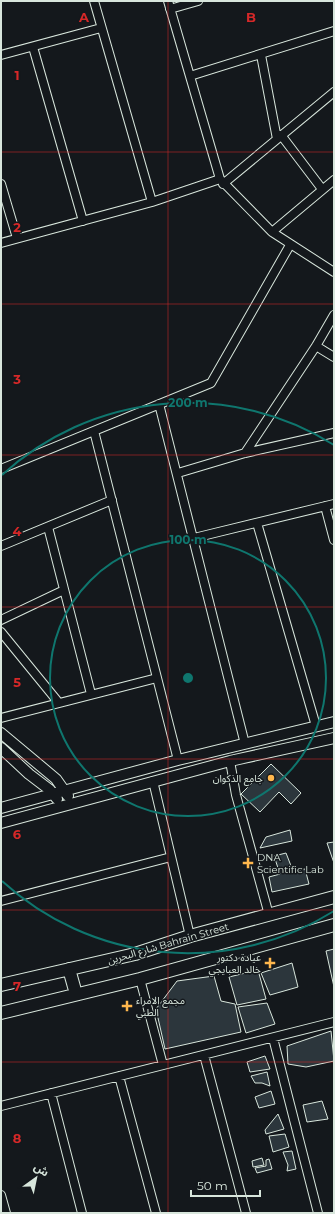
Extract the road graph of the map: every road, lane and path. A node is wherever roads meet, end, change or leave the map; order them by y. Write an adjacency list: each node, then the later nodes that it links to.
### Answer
1 (94, 1): 4 (street)
2 (198, 1): 3 (street)
3 (169, 5): 9 (street)
4 (101, 28): 6 (street); 16 (street)
5 (334, 31): 8 (street)
6 (33, 47): 7 (street); 17 (street)
7 (1, 55)
8 (261, 55): 9 (street); 11 (street)
9 (190, 76): 13 (street)
10 (334, 92): 11 (street)
11 (279, 137): 13 (street); 15 (street)
12 (334, 180): 15 (street)
13 (221, 182): 16 (street); 18 (street)
14 (1, 184): 19 (street)
15 (322, 190): 18 (street)
16 (152, 202): 17 (street)
17 (83, 222): 19 (street)
18 (272, 232): 21 (street)
19 (17, 238): 20 (street)
20 (1, 243)
21 (290, 244): 22 (street); 26 (street)
22 (333, 271)
23 (334, 315): 24 (street)
24 (316, 346): 25 (street); 29 (street)
25 (334, 356)
26 (159, 404): 27 (street); 31 (street)
27 (94, 431): 30 (street); 32 (street)
28 (334, 433): 29 (street)
29 (245, 453): 31 (street)
30 (1, 468)
31 (178, 473): 37 (street)
32 (112, 500): 36 (street); 43 (street)
33 (334, 504): 34 (street)
34 (325, 506): 35 (street); 38 (street)
35 (257, 523): 37 (street); 48 (street)
36 (48, 527): 39 (street); 40 (street)
37 (194, 538): 52 (street)
38 (334, 540)
39 (1, 546)
40 (64, 590): 41 (street); 44 (street)
41 (1, 620)
42 (1, 632): 45 (street)
43 (157, 678): 44 (street); 55 (street)
44 (91, 694): 45 (street)
45 (59, 703): 46 (street)
46 (1, 718)
47 (334, 722): 48 (street)
48 (316, 726): 50 (street)
49 (1, 732): 58 (street)
50 (279, 736): 52 (street); 54 (street)
51 (334, 738): 54 (street)
52 (245, 744): 55 (street)
53 (1, 748): 59 (street)
54 (282, 748): 56 (street)
55 (178, 760): 58 (street)
56 (230, 761): 57 (street); 67 (street)
57 (153, 781): 60 (street); 64 (street)
58 (66, 792): 59 (street); 60 (street)
59 (54, 794): 61 (street); 62 (street)
60 (70, 804): 61 (street)
61 (59, 807): 63 (street)
62 (1, 808)
63 (1, 823)
64 (171, 857): 66 (street); 69 (street)
65 (334, 897): 67 (main road, شارع البحرين Bahrain Street)
66 (1, 901)
67 (269, 915): 69 (main road, شارع البحرين Bahrain Street)
68 (334, 925): 71 (main road)
69 (190, 936): 70 (main road, شارع البحرين Bahrain Street)
70 (69, 970): 72 (main road, شارع البحرين Bahrain Street); 73 (main road)
71 (140, 979): 73 (main road); 78 (street)
72 (1, 985)
73 (76, 994): 74 (main road)
74 (1, 1013)
75 (334, 1022): 76 (street)
76 (273, 1038): 77 (street); 87 (street)
77 (204, 1055): 78 (street); 86 (street)
78 (163, 1065): 79 (street)
79 (119, 1076): 80 (street); 85 (street)
80 (52, 1093): 81 (street); 84 (street)
81 (1, 1106)
82 (1, 1195): 83 (street)
83 (6, 1213)
84 (82, 1213)
85 (156, 1213)
86 (246, 1213)
87 (318, 1213)

